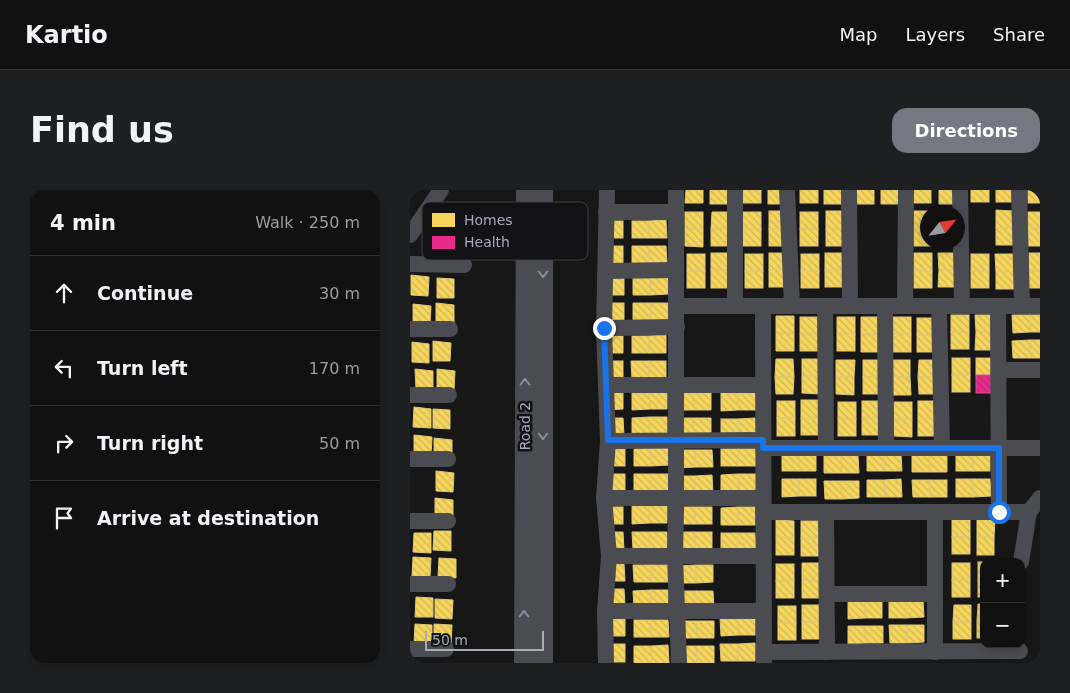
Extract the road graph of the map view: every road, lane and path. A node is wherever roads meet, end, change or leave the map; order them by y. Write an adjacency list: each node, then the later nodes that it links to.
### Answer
1 (441, 190): 10 (street)
2 (607, 190): 11 (street)
3 (676, 190): 12 (street)
4 (735, 190): 22 (street)
5 (787, 190): 24 (street)
6 (849, 190): 26 (street)
7 (906, 190): 28 (street)
8 (960, 190): 30 (street)
9 (1019, 190): 32 (street)
10 (433, 202)
11 (606, 212): 12 (street); 20 (street)
12 (676, 212): 19 (street)
13 (422, 218): 14 (street)
14 (410, 235)
15 (526, 260): 82 (street, Road 2, one-way to 15)
16 (543, 260): 83 (street, Road 2, one-way to 83)
17 (410, 264): 18 (street)
18 (464, 265)
19 (676, 270): 20 (street); 21 (street)
20 (607, 271): 35 (street)
21 (676, 306): 22 (street); 34 (street)
22 (735, 306): 23 (street)
23 (762, 306): 24 (street); 42 (street)
24 (792, 306): 25 (street)
25 (825, 306): 26 (street); 48 (street)
26 (850, 306): 27 (street)
27 (885, 306): 28 (street); 49 (street)
28 (905, 306): 29 (street)
29 (939, 306): 30 (street); 50 (street)
30 (962, 306): 31 (street)
31 (998, 306): 32 (street); 38 (street)
32 (1022, 306): 33 (street)
33 (1040, 306)
34 (677, 327): 35 (street); 41 (street)
35 (604, 328): 40 (street)
36 (410, 329): 37 (street)
37 (450, 329)
38 (999, 370): 39 (street); 51 (street)
39 (1040, 370)
40 (606, 385): 41 (street); 45 (street)
41 (677, 385): 42 (street); 46 (street)
42 (763, 385): 47 (street)
43 (410, 395): 44 (street)
44 (450, 395)
45 (608, 440): 46 (street); 55 (street)
46 (677, 440): 47 (street); 65 (street, bridge)
47 (763, 444): 48 (street); 57 (street)
48 (826, 448): 49 (street)
49 (886, 448): 50 (street)
50 (942, 448): 51 (street)
51 (999, 448): 52 (street); 60 (street)
52 (1040, 448)
53 (410, 459): 54 (street)
54 (448, 459)
55 (604, 498): 57 (street); 64 (street)
56 (1040, 498): 61 (street)
57 (763, 505): 58 (street); 66 (street)
58 (826, 512): 59 (street); 70 (street)
59 (935, 512): 60 (street); 71 (street)
60 (999, 512): 61 (street)
61 (1029, 512): 67 (street)
62 (410, 521): 63 (street)
63 (448, 521)
64 (609, 556): 65 (street); 72 (street)
65 (675, 556): 66 (street); 73 (street)
66 (764, 556): 74 (street)
67 (1022, 558)
68 (410, 584): 69 (street)
69 (448, 584)
70 (827, 594): 71 (street); 77 (street)
71 (935, 594): 78 (street)
72 (605, 611): 73 (street); 84 (street)
73 (677, 611): 74 (street); 81 (street)
74 (764, 612): 80 (street)
75 (410, 649): 76 (street)
76 (446, 649)
77 (827, 652): 78 (street); 80 (street)
78 (936, 652): 79 (street)
79 (1020, 653)
80 (764, 657)
81 (679, 659)
82 (524, 663)
83 (543, 663)
84 (606, 663)

